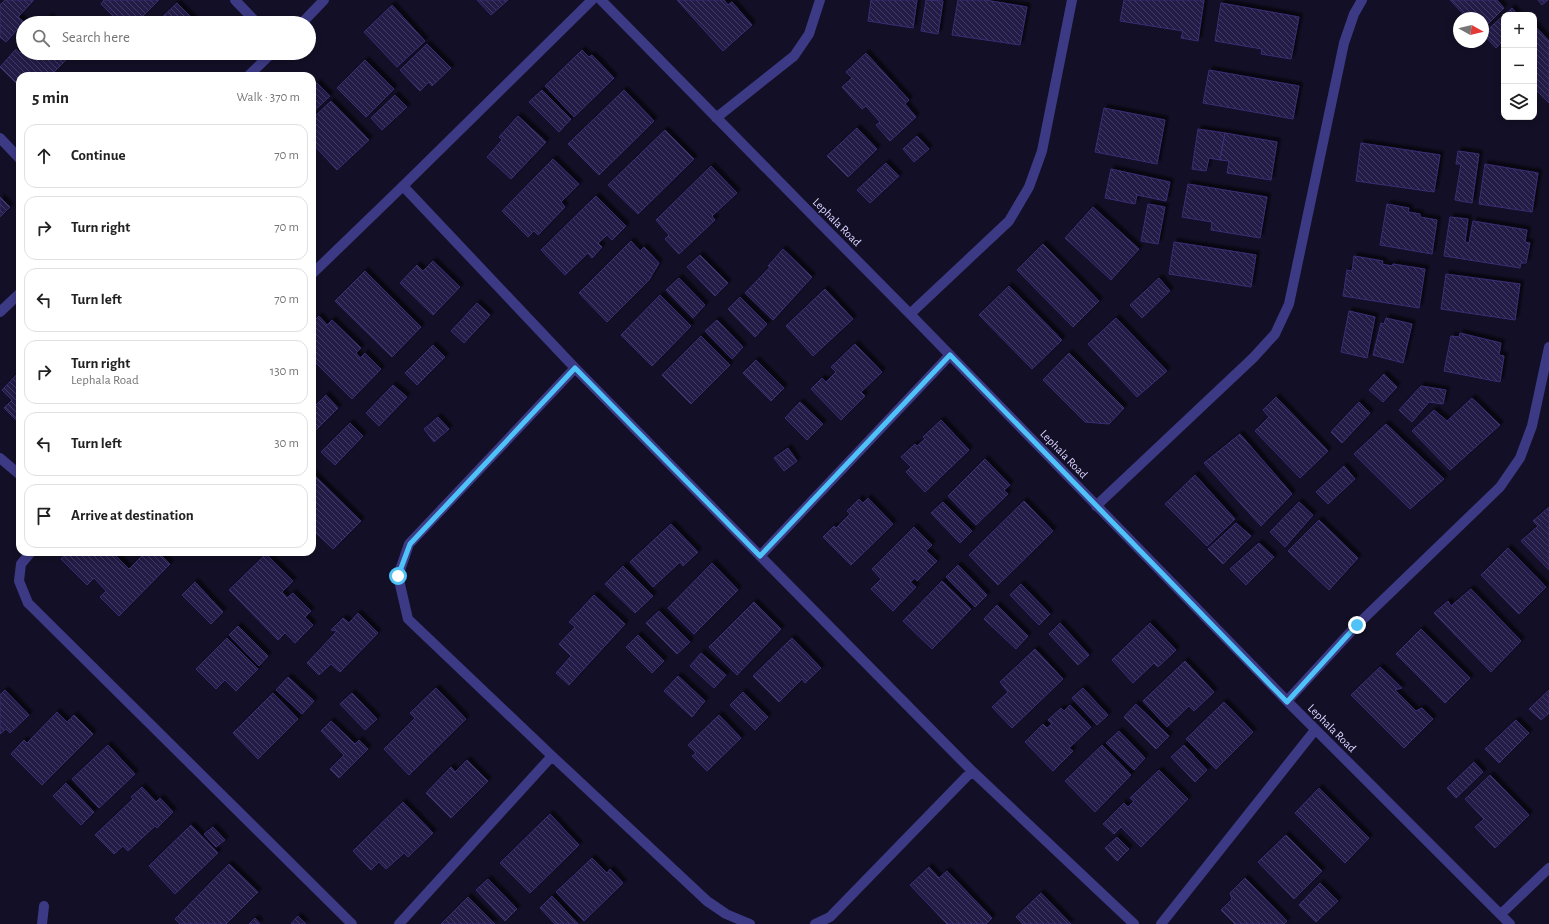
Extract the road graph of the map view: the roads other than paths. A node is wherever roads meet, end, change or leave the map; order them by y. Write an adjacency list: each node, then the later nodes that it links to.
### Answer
1 (235, 0): 8 (street)
2 (324, 0): 9 (street)
3 (592, 0): 15 (street)
4 (602, 0): 12 (street, Lephala Road)
5 (820, 0): 12 (street)
6 (1072, 0): 19 (street)
7 (1362, 0): 25 (street)
8 (250, 16)
9 (309, 16)
10 (265, 60): 11 (street)
11 (252, 72)
12 (716, 118): 19 (street, Lephala Road)
13 (0, 138): 14 (street)
14 (16, 154)
15 (404, 186): 16 (street); 22 (street)
16 (316, 270)
17 (16, 297): 18 (street)
18 (0, 312)
19 (910, 314): 21 (street, Lephala Road)
20 (1549, 347): 28 (street)
21 (950, 355): 25 (street, Lephala Road); 27 (street)
22 (575, 368): 27 (street); 30 (street)
23 (0, 458): 24 (street)
24 (16, 472)
25 (1096, 506): 28 (street, Lephala Road)
26 (28, 556): 36 (street)
27 (760, 556): 31 (street)
28 (1287, 702): 29 (street, Lephala Road)
29 (1315, 730): 34 (street, Lephala Road); 41 (street)
30 (552, 756): 37 (street); 38 (street)
31 (972, 771): 39 (street); 40 (street)
32 (1549, 868): 34 (street)
33 (44, 906): 35 (street)
34 (1501, 914): 42 (street, Lephala Road)
35 (42, 924)
36 (352, 924)
37 (399, 924)
38 (750, 924)
39 (816, 924)
40 (1134, 924)
41 (1161, 924)
42 (1510, 924)

